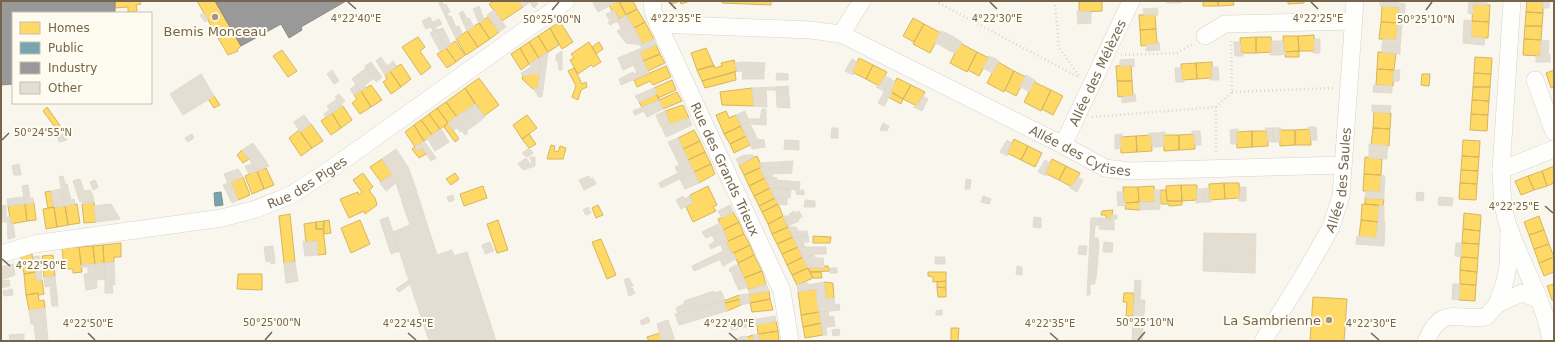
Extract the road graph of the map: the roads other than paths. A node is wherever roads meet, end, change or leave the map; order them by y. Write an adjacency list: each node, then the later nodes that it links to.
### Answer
1 (566, 1): 18 (street, Rue des Piges)
2 (652, 1): 8 (street, Rue des Grands Trieux)
3 (862, 1): 9 (street)
4 (1131, 1): 13 (street, Allée des Mélèzes)
5 (1355, 1): 7 (street, Allée des Saules)
6 (1512, 1): 16 (street)
7 (1354, 21): 10 (street); 15 (street, Allée des Saules)
8 (658, 24): 9 (street, Allée des Cytises); 21 (street, Rue des Grands Trieux)
9 (841, 34): 13 (street, Allée des Cytises)
10 (1205, 36)
11 (1535, 80): 12 (street)
12 (1554, 132)
13 (1063, 145): 15 (street, Allée des Cytises)
14 (1554, 149): 16 (street)
15 (1343, 165): 22 (street, Allée des Saules)
16 (1501, 170): 17 (street)
17 (1509, 227): 19 (street); 20 (street)
18 (1, 254)
19 (1538, 299): 20 (street); 24 (street)
20 (1497, 304): 23 (street)
21 (790, 341)
22 (1263, 341)
23 (1426, 341)
24 (1551, 341)

